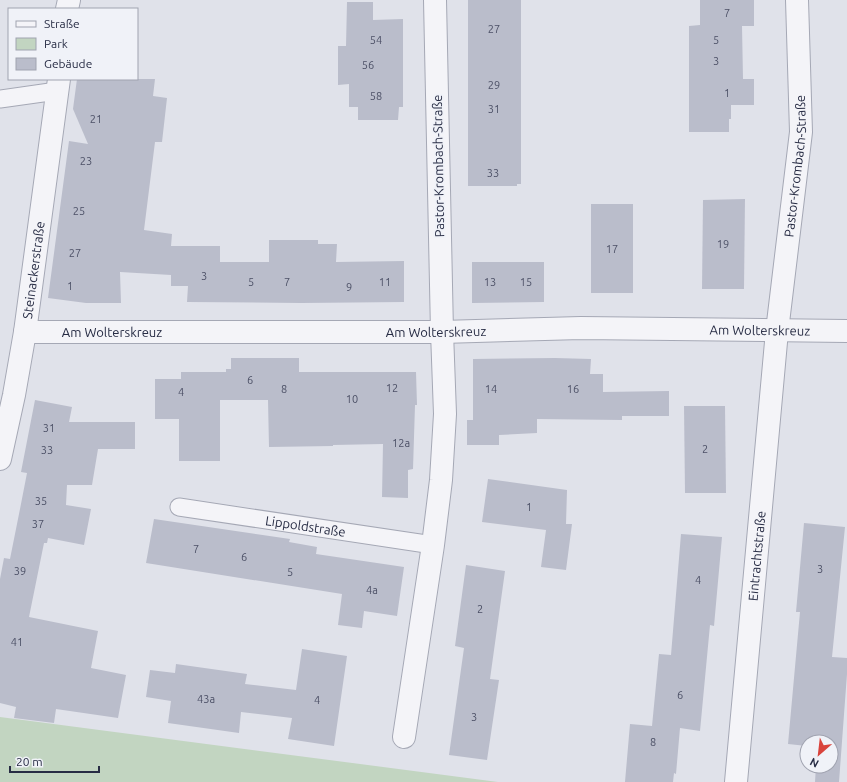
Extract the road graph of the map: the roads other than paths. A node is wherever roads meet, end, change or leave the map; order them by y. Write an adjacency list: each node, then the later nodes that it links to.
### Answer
1 (435, 0): 8 (street, Pastor-Krombach-Straße)
2 (797, 0): 5 (street, Pastor-Krombach-Straße)
3 (58, 85): 4 (lane); 7 (street, Steinackerstraße)
4 (0, 99)
5 (777, 331): 6 (street, Am Wolterskreuz); 8 (street, Am Wolterskreuz); 13 (street, Eintrachtstraße)
6 (847, 331)
7 (25, 332): 8 (street, Am Wolterskreuz); 9 (street, Steinackerstraße)
8 (442, 332): 11 (street)
9 (0, 459)
10 (179, 507): 11 (lane, Lippoldstraße)
11 (433, 545): 12 (street)
12 (404, 737)
13 (736, 782)

